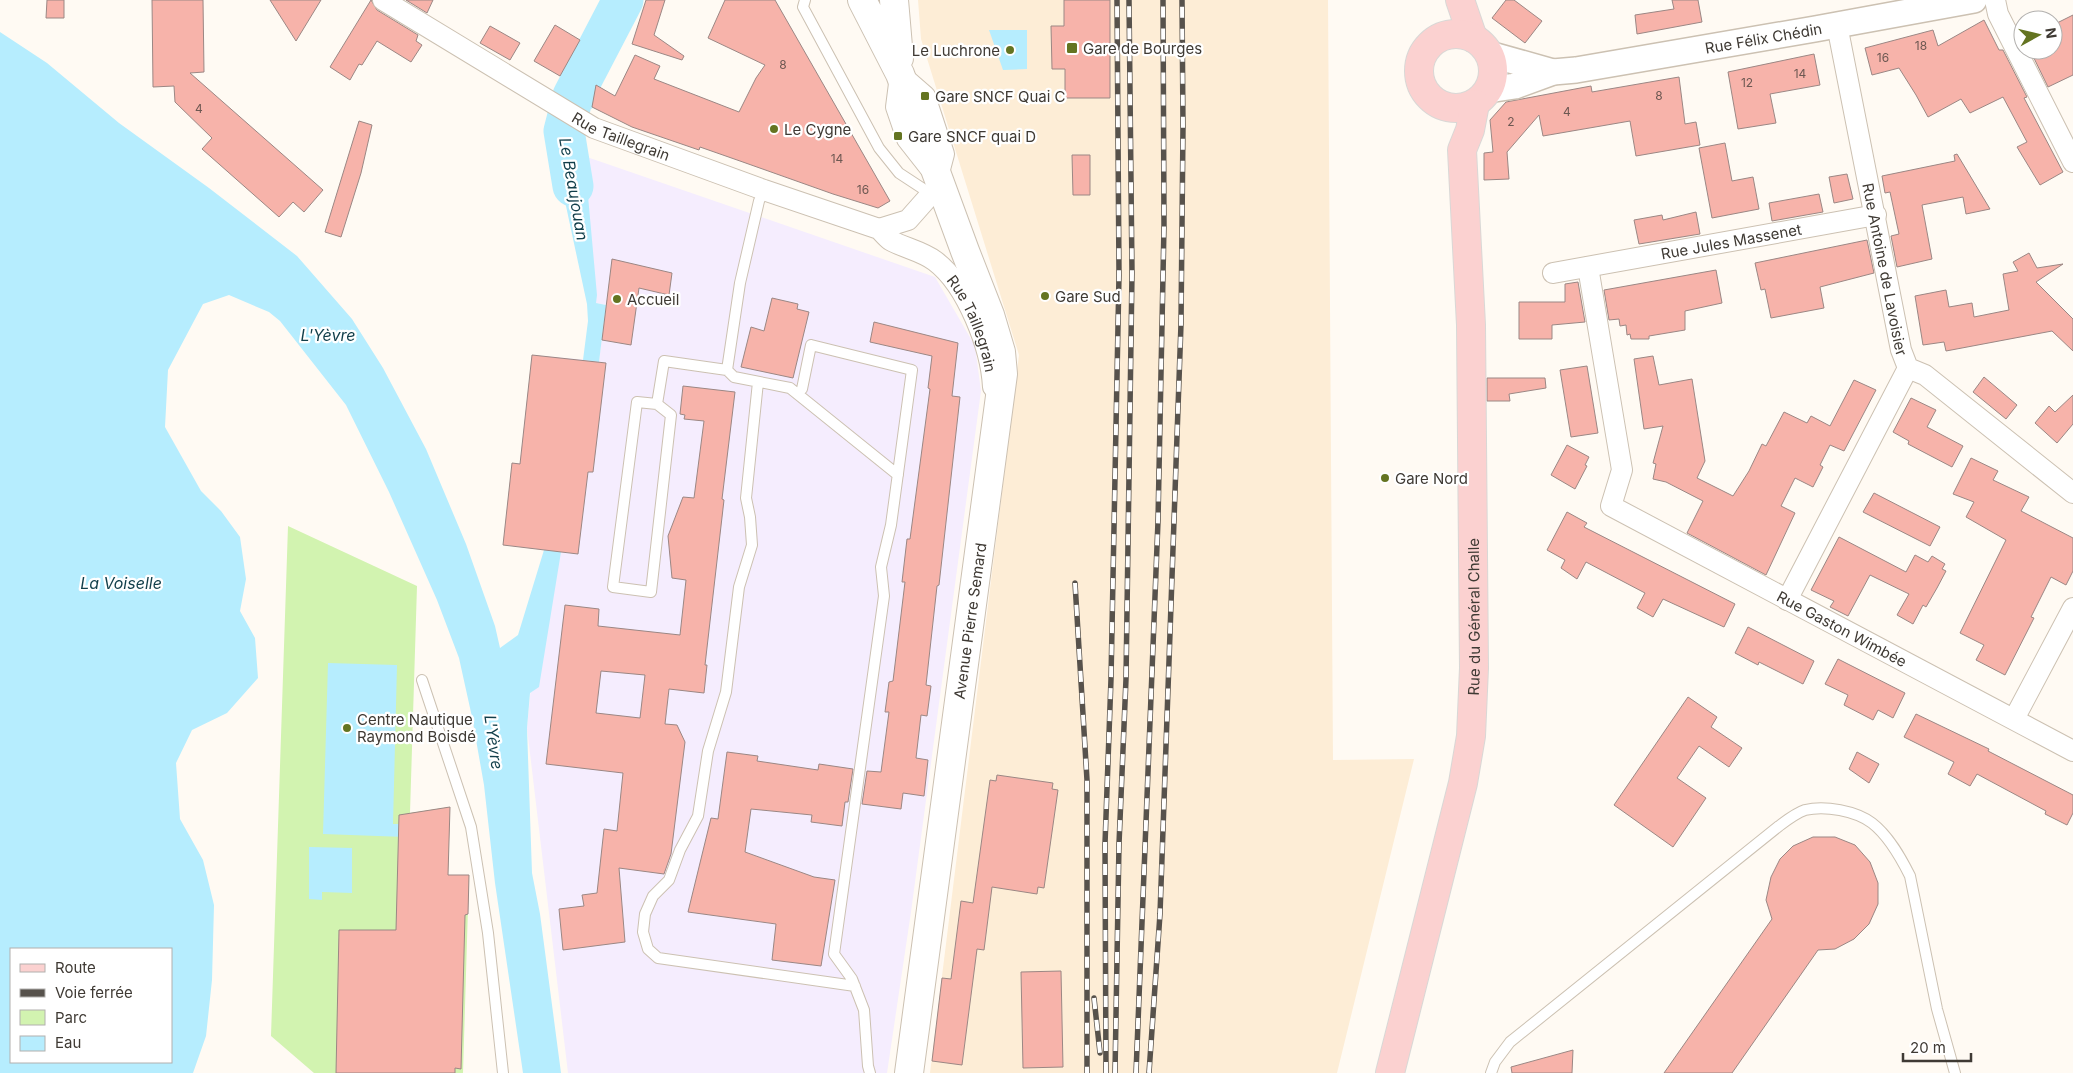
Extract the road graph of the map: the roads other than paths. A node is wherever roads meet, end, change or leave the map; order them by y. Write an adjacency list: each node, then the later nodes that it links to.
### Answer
1 (383, 0): 19 (street, Rue Taillegrain)
2 (804, 0): 18 (lane)
3 (862, 0): 13 (main road, Avenue Pierre Semard)
4 (894, 0): 13 (main road, Avenue Pierre Semard)
5 (1450, 0): 10 (main road)
6 (1460, 0): 11 (main road)
7 (1974, 0): 9 (street, Rue Félix Chédin)
8 (1995, 0): 17 (street)
9 (1837, 25): 12 (street, Rue Félix Chédin); 20 (street, Rue Antoine de Lavoisier)
10 (1439, 37): 11 (main road); 15 (main road)
11 (1481, 46): 12 (street, Rue Félix Chédin); 14 (main road)
12 (1553, 72): 14 (street, Rue Félix Chédin)
13 (900, 74): 18 (main road, Avenue Pierre Semard)
14 (1482, 97): 15 (main road); 16 (main road, Rue du Général Challe)
15 (1445, 107): 16 (main road, Rue du Général Challe)
16 (1462, 150): 41 (main road, Rue du Général Challe)
17 (2073, 162)
18 (937, 187): 21 (street); 29 (main road, Avenue Pierre Semard)
19 (764, 190): 21 (street, Rue Taillegrain); 25 (lane)
20 (1876, 215): 22 (street, Rue Jules Massenet); 24 (street, Rue Antoine de Lavoisier)
21 (879, 229): 29 (street, Rue Taillegrain)
22 (1588, 267): 23 (street, Rue Jules Massenet); 32 (street, Rue Gaston Wimbée)
23 (1553, 273)
24 (1908, 368): 31 (street, Rue Antoine de Lavoisier); 32 (street)
25 (727, 370): 26 (lane); 28 (lane)
26 (758, 382): 30 (lane); 37 (lane)
27 (802, 389): 30 (lane)
28 (657, 404): 28 (lane)
29 (996, 429): 40 (main road, Avenue Pierre Semard)
30 (898, 475): 37 (lane)
31 (2073, 493)
32 (1787, 600): 35 (street, Rue Gaston Wimbée)
33 (2073, 608): 35 (street)
34 (422, 680): 38 (lane)
35 (2014, 719): 36 (street, Rue Gaston Wimbée)
36 (2073, 750)
37 (854, 986): 39 (lane)
38 (503, 1073)
39 (870, 1073)
40 (909, 1073)
41 (1390, 1073)
42 (1491, 1073): 43 (lane)
43 (1955, 1073)

